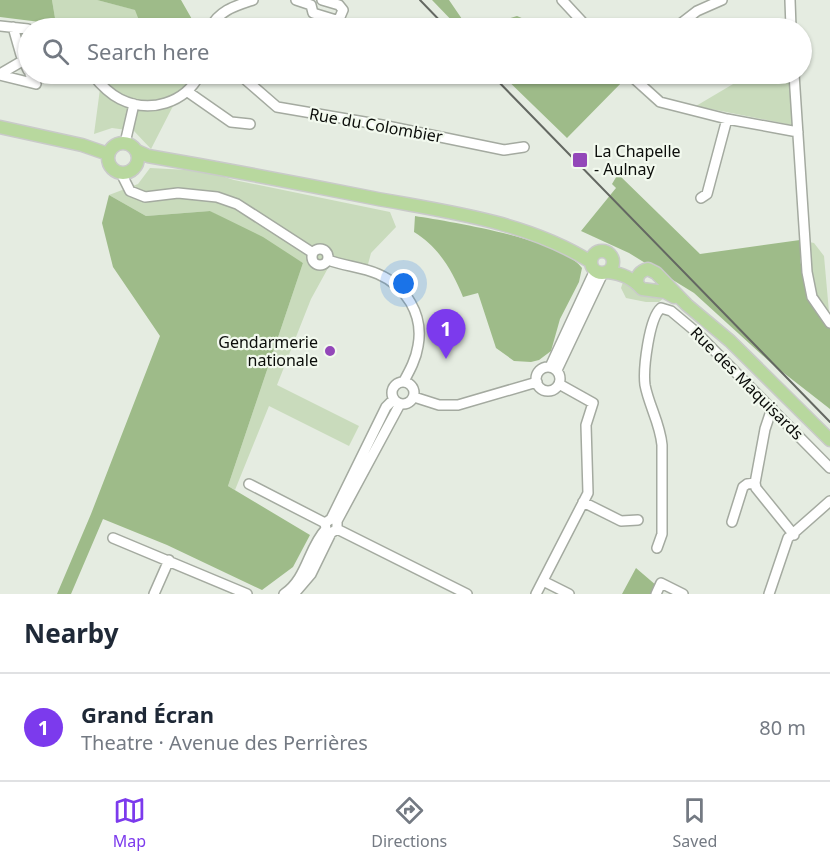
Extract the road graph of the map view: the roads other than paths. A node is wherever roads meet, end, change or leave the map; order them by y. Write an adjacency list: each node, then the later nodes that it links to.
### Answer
1 (253, 0): 7 (street)
2 (296, 0): 6 (street)
3 (562, 0): 8 (street)
4 (722, 0): 9 (street)
5 (790, 0): 10 (street)
6 (317, 2)
7 (216, 18)
8 (579, 18)
9 (689, 18)
10 (791, 18)
11 (0, 26): 12 (street)
12 (13, 27): 13 (street); 14 (street)
13 (18, 28)
14 (18, 42)
15 (18, 64): 16 (street)
16 (0, 74): 17 (street)
17 (18, 78)
18 (101, 84): 24 (street)
19 (193, 84): 23 (street)
20 (251, 84): 30 (street, Rue du Colombier)
21 (639, 84): 25 (street)
22 (795, 84): 28 (street)
23 (188, 92): 24 (street); 26 (street)
24 (134, 104): 29 (street)
25 (727, 119): 28 (street); 36 (street)
26 (250, 124)
27 (0, 127): 32 (main road)
28 (798, 132): 42 (street)
29 (125, 142): 31 (main road); 32 (main road)
30 (524, 147)
31 (137, 151): 33 (main road); 34 (main road)
32 (108, 154): 35 (main road)
33 (136, 165): 34 (main road); 35 (main road)
34 (207, 166): 37 (main road)
35 (121, 173): 44 (street)
36 (701, 198)
37 (601, 265): 38 (main road); 43 (street)
38 (639, 277): 39 (main road); 40 (main road)
39 (658, 277): 40 (main road); 41 (main road)
40 (651, 290): 41 (main road)
41 (687, 304): 51 (main road)
42 (830, 323)
43 (553, 368): 45 (street); 46 (street)
44 (404, 381): 48 (street); 49 (street)
45 (537, 382): 46 (street); 49 (street)
46 (558, 384): 56 (street)
47 (382, 389): 48 (street)
48 (396, 397): 49 (street); 59 (street)
49 (414, 397)
50 (772, 408): 52 (street, Rue des Maquisards); 53 (street); 62 (street, Rue des Maquisards)
51 (830, 440)
52 (830, 468)
53 (755, 483): 58 (street); 60 (street)
54 (249, 484): 59 (street)
55 (830, 501): 60 (street)
56 (583, 502): 57 (street); 64 (street)
57 (638, 520)
58 (732, 522)
59 (331, 526): 65 (street); 68 (street); 69 (street)
60 (794, 535): 75 (street)
61 (113, 538): 63 (street)
62 (657, 548)
63 (169, 560): 66 (street); 67 (street)
64 (543, 581): 71 (street); 72 (street)
65 (455, 591): 70 (street)
66 (154, 594)
67 (247, 594)
68 (284, 594)
69 (294, 594)
70 (467, 594)
71 (536, 594)
72 (569, 594)
73 (656, 594): 74 (street)
74 (683, 594)
75 (769, 594)

